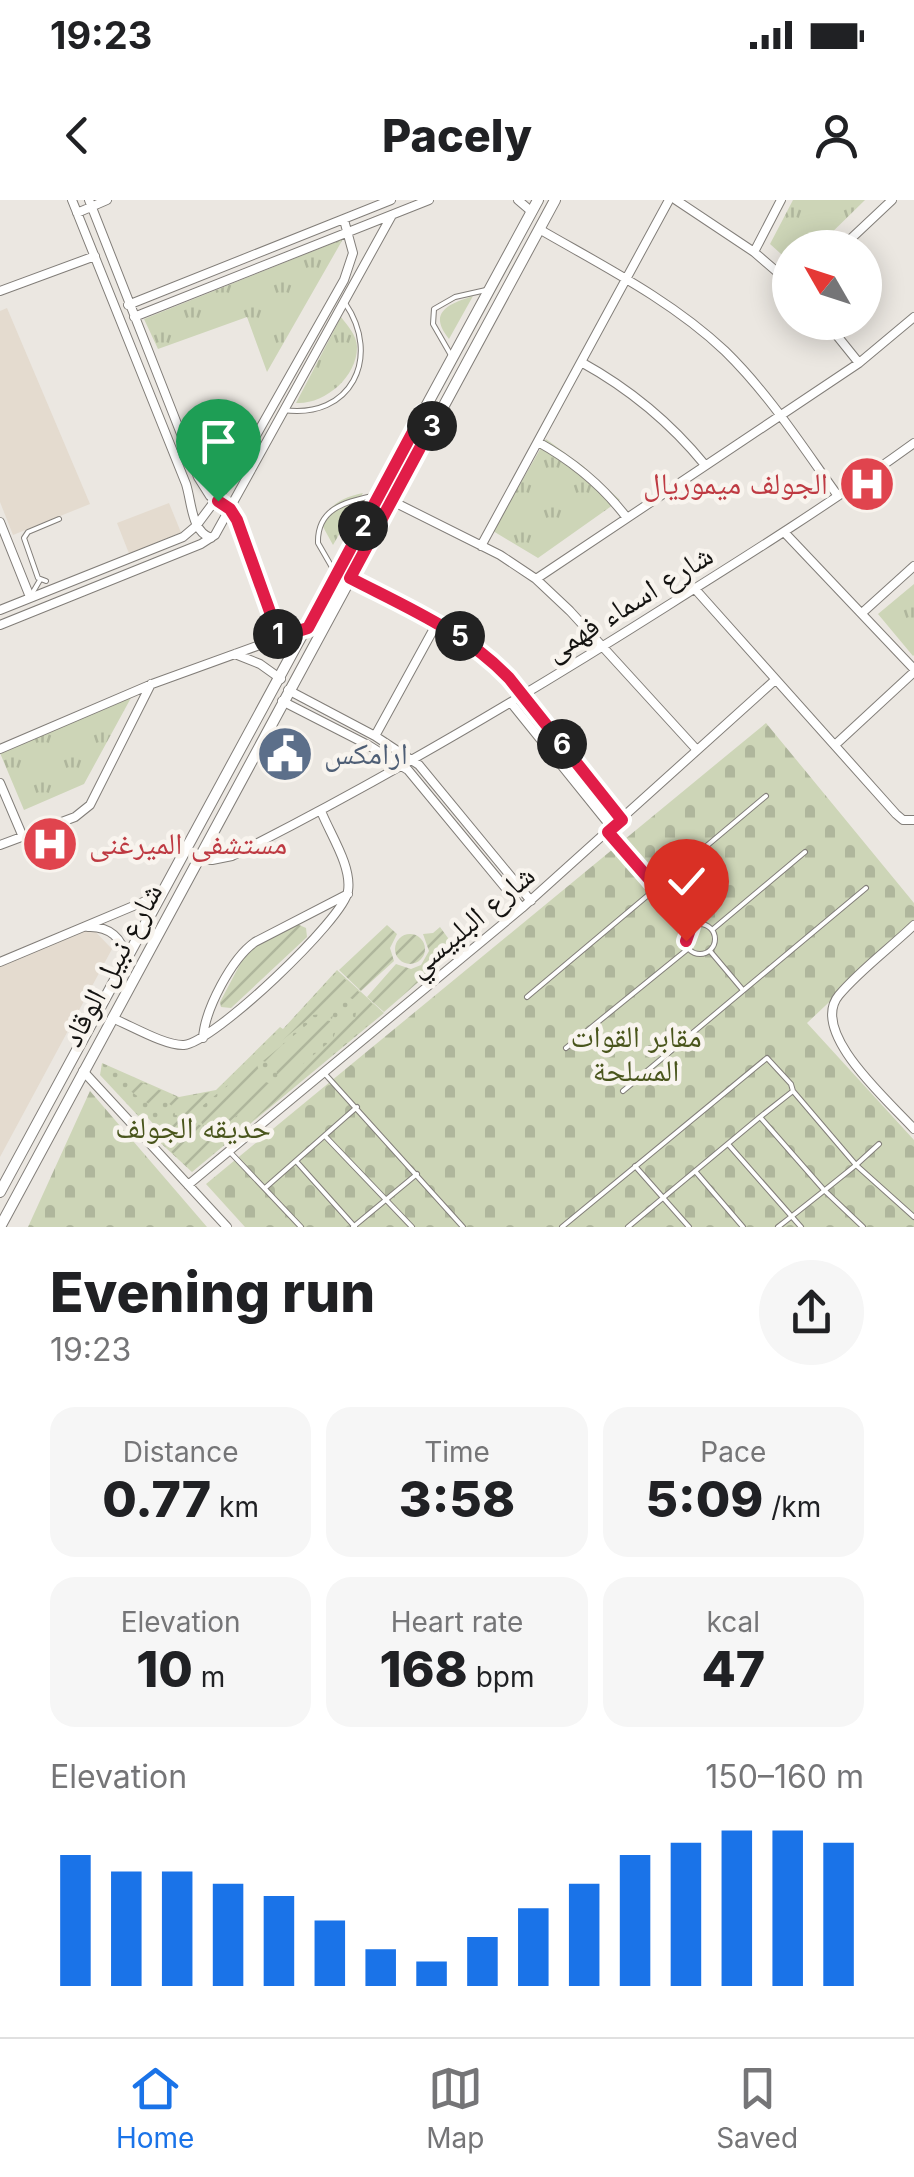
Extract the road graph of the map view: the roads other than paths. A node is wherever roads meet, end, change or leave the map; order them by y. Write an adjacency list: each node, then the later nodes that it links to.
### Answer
1 (72, 200): 13 (street)
2 (107, 200): 11 (street)
3 (391, 200): 15 (street)
4 (428, 200): 14 (street)
5 (518, 200): 12 (street)
6 (538, 200): 12 (street, شارع نبيل الوقاد)
7 (556, 200): 16 (street, شارع نبيل الوقاد)
8 (672, 200): 19 (street); 23 (street)
9 (782, 200): 19 (street)
10 (892, 200): 17 (street)
11 (90, 203): 13 (street); 28 (street)
12 (532, 212): 25 (street, شارع نبيل الوقاد)
13 (77, 213): 20 (street)
14 (392, 215): 18 (street); 24 (street)
15 (344, 220): 18 (street); 28 (street)
16 (539, 230): 23 (street); 38 (street, شارع نبيل الوقاد)
17 (860, 230)
18 (348, 232): 22 (street); 30 (street)
19 (754, 252): 21 (street)
20 (95, 256): 26 (street); 50 (street)
21 (772, 268)
22 (344, 280): 24 (street); 44 (street)
23 (626, 280): 33 (street); 37 (street)
24 (353, 286): 27 (street)
25 (490, 289): 32 (street, شارع نبيل الوقاد); 32 (lane)
26 (0, 291)
27 (344, 302): 35 (street); 35 (lane)
28 (128, 305): 30 (street)
29 (914, 317): 34 (street)
30 (134, 318): 44 (street)
31 (840, 340): 34 (street)
32 (452, 358): 36 (street, شارع نبيل الوقاد)
33 (581, 362): 39 (street); 41 (street)
34 (859, 364): 37 (street)
35 (283, 410): 46 (street)
36 (423, 413): 38 (street); 42 (street, شارع نبيل الوقاد)
37 (781, 417): 41 (street); 43 (street)
38 (435, 420): 45 (street, شارع نبيل الوقاد)
39 (538, 442): 47 (street); 53 (street)
40 (914, 443): 43 (street, شارع اسماء فهمى)
41 (706, 465): 47 (street)
42 (380, 494): 55 (street, شارع نبيل الوقاد); 55 (lane)
43 (838, 496): 51 (street, شارع اسماء فهمى)
44 (215, 500): 46 (street); 50 (street)
45 (392, 502): 53 (street); 56 (street, شارع نبيل الوقاد)
46 (230, 509): 52 (street); 65 (street)
47 (627, 518): 57 (street)
48 (59, 519): 59 (lane)
49 (0, 522): 59 (street)
50 (196, 526): 52 (street); 59 (street)
51 (784, 532): 58 (street, شارع اسماء فهمى); 61 (street)
52 (211, 538): 63 (street)
53 (481, 546): 57 (street)
54 (914, 566): 61 (street)
55 (337, 574): 64 (street, شارع نبيل الوقاد)
56 (350, 578): 62 (street); 72 (street, شارع نبيل الوقاد)
57 (536, 579): 66 (street)
58 (695, 588): 66 (street, شارع اسماء فهمى); 70 (street)
59 (30, 597): 60 (street)
60 (0, 610)
61 (862, 613): 68 (street)
62 (438, 624): 73 (street); 75 (street)
63 (0, 625)
64 (308, 628): 65 (street); 69 (street, شارع نبيل الوقاد)
65 (279, 637): 67 (street)
66 (602, 647): 73 (street, شارع اسماء فهمى); 78 (street)
67 (235, 654): 69 (street); 71 (street)
68 (914, 670): 76 (street)
69 (281, 679): 93 (street, شارع نبيل الوقاد)
70 (774, 681): 76 (street); 78 (street, شارع البلبيسي)
71 (152, 684): 77 (street); 87 (street)
72 (285, 696): 75 (street); 80 (street); 90 (street, شارع نبيل الوقاد)
73 (524, 696): 74 (street, شارع اسماء فهمى); 84 (street)
74 (512, 704): 79 (street, شارع اسماء فهمى); 86 (street)
75 (375, 736): 79 (street)
76 (835, 746): 85 (street)
77 (0, 748)
78 (696, 749): 84 (street, شارع البلبيسي)
79 (414, 761): 80 (street, شارع اسماء فهمى); 95 (street)
80 (404, 767): 83 (street, شارع اسماء فهمى); 96 (street)
81 (0, 783): 87 (street)
82 (766, 796): 91 (lane)
83 (321, 812): 90 (street, شارع اسماء فهمى); 94 (street)
84 (622, 820): 86 (street, شارع البلبيسي)
85 (914, 820)
86 (610, 830): 91 (lane); 95 (street, شارع البلبيسي)
87 (23, 836): 88 (street)
88 (0, 846)
89 (805, 852): 102 (lane)
90 (198, 858): 109 (street, شارع نبيل الوقاد)
91 (657, 887): 100 (lane); 108 (lane)
92 (866, 888): 107 (lane)
93 (164, 892): 99 (street); 105 (street, شارع نبيل الوقاد)
94 (348, 894): 97 (street); 101 (street)
95 (531, 901): 96 (street, شارع البلبيسي)
96 (522, 908): 113 (street, شارع البلبيسي)
97 (312, 912): 101 (street); 110 (street)
98 (914, 926): 118 (street)
99 (84, 927): 105 (street); 106 (street)
100 (691, 927): 102 (lane); 103 (lane)
101 (324, 929): 110 (street)
102 (712, 930): 104 (lane)
103 (689, 948): 104 (lane); 111 (lane)
104 (710, 951): 107 (lane)
105 (126, 960): 131 (street, شارع نبيل الوقاد)
106 (0, 962)
107 (743, 991): 114 (lane)
108 (527, 997)
109 (112, 1018): 110 (street); 112 (street, شارع نبيل الوقاد)
110 (203, 1038)
111 (566, 1048)
112 (83, 1070): 128 (street); 136 (street, شارع نبيل الوقاد)
113 (324, 1074): 116 (lane); 122 (street, شارع البلبيسي)
114 (623, 1090)
115 (793, 1092): 117 (lane); 124 (lane); 125 (lane)
116 (357, 1108): 119 (lane); 127 (lane)
117 (760, 1117): 120 (lane); 130 (lane)
118 (914, 1129)
119 (325, 1136): 123 (lane); 133 (lane)
120 (728, 1144): 126 (lane); 134 (lane)
121 (879, 1144): 125 (lane)
122 (229, 1151): 128 (street, شارع البلبيسي); 129 (lane)
123 (296, 1161): 129 (lane); 139 (lane)
124 (634, 1166): 132 (lane); 142 (lane)
125 (856, 1166): 130 (lane); 135 (lane)
126 (695, 1171): 132 (lane); 145 (lane)
127 (417, 1174): 133 (lane); 141 (lane)
128 (188, 1185): 137 (street)
129 (264, 1188): 138 (lane)
130 (824, 1190): 134 (lane); 148 (lane)
131 (0, 1192)
132 (662, 1199): 143 (lane); 144 (lane)
133 (386, 1200): 139 (lane); 140 (lane)
134 (791, 1217): 146 (lane); 147 (lane)
135 (914, 1217)
136 (2, 1220)
137 (227, 1227)
138 (302, 1227)
139 (354, 1227)
140 (412, 1227)
141 (463, 1227)
142 (562, 1227)
143 (628, 1227)
144 (689, 1227)
145 (743, 1227)
146 (778, 1227)
147 (802, 1227)
148 (863, 1227)

